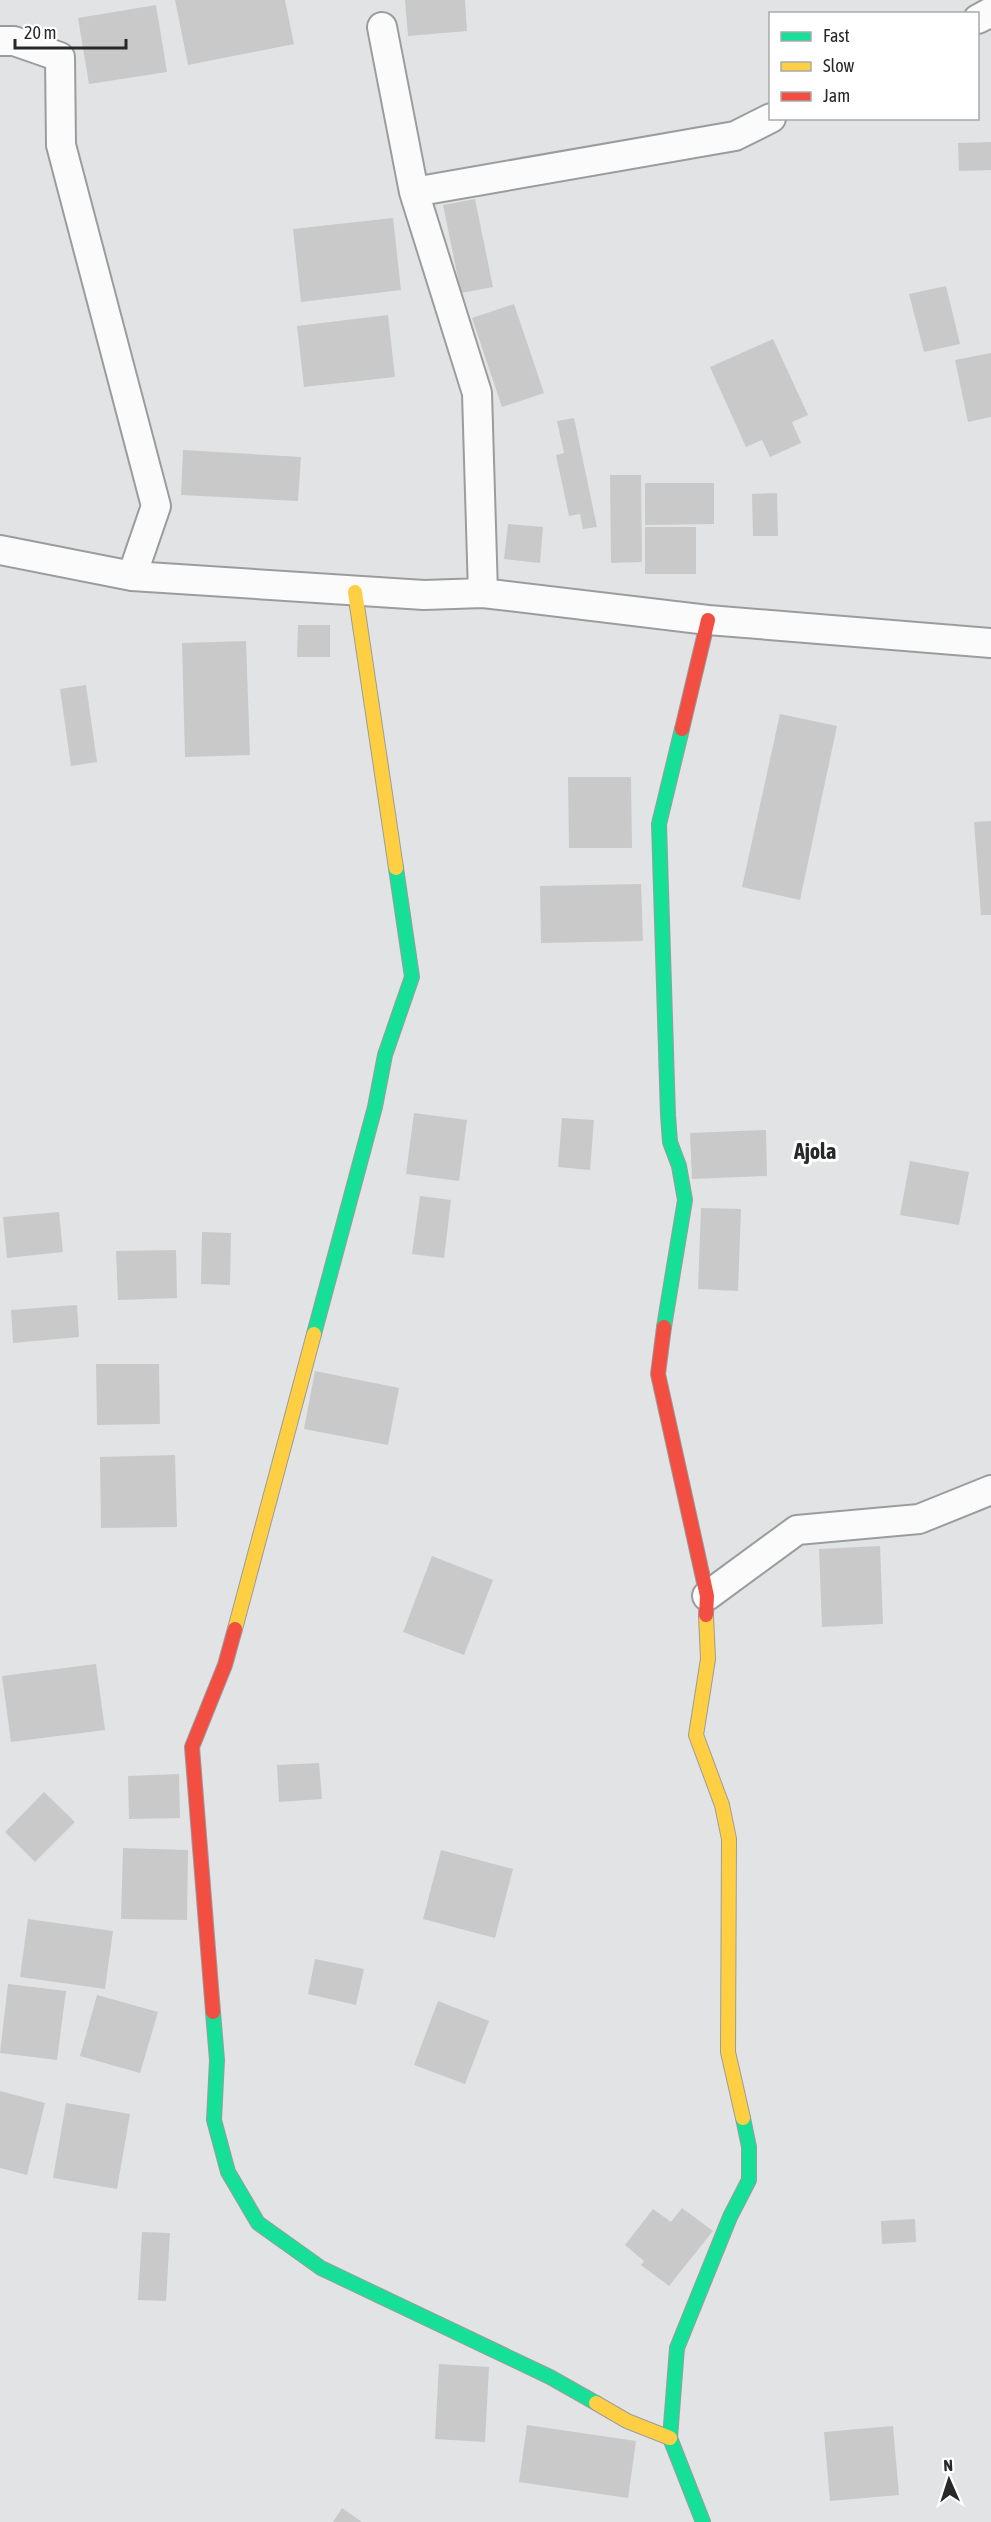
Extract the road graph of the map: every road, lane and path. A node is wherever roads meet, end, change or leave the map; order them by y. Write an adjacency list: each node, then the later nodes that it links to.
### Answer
1 (382, 27): 4 (street)
2 (0, 41): 6 (street)
3 (769, 119): 4 (street)
4 (414, 192): 8 (street)
5 (0, 550): 6 (street)
6 (132, 576): 7 (street)
7 (355, 592): 8 (street); 13 (street)
8 (483, 593): 9 (street)
9 (708, 620): 10 (street); 12 (street)
10 (991, 644)
11 (991, 1490): 12 (street)
12 (707, 1596): 13 (street)
13 (670, 2438): 14 (street)
14 (703, 2522)

